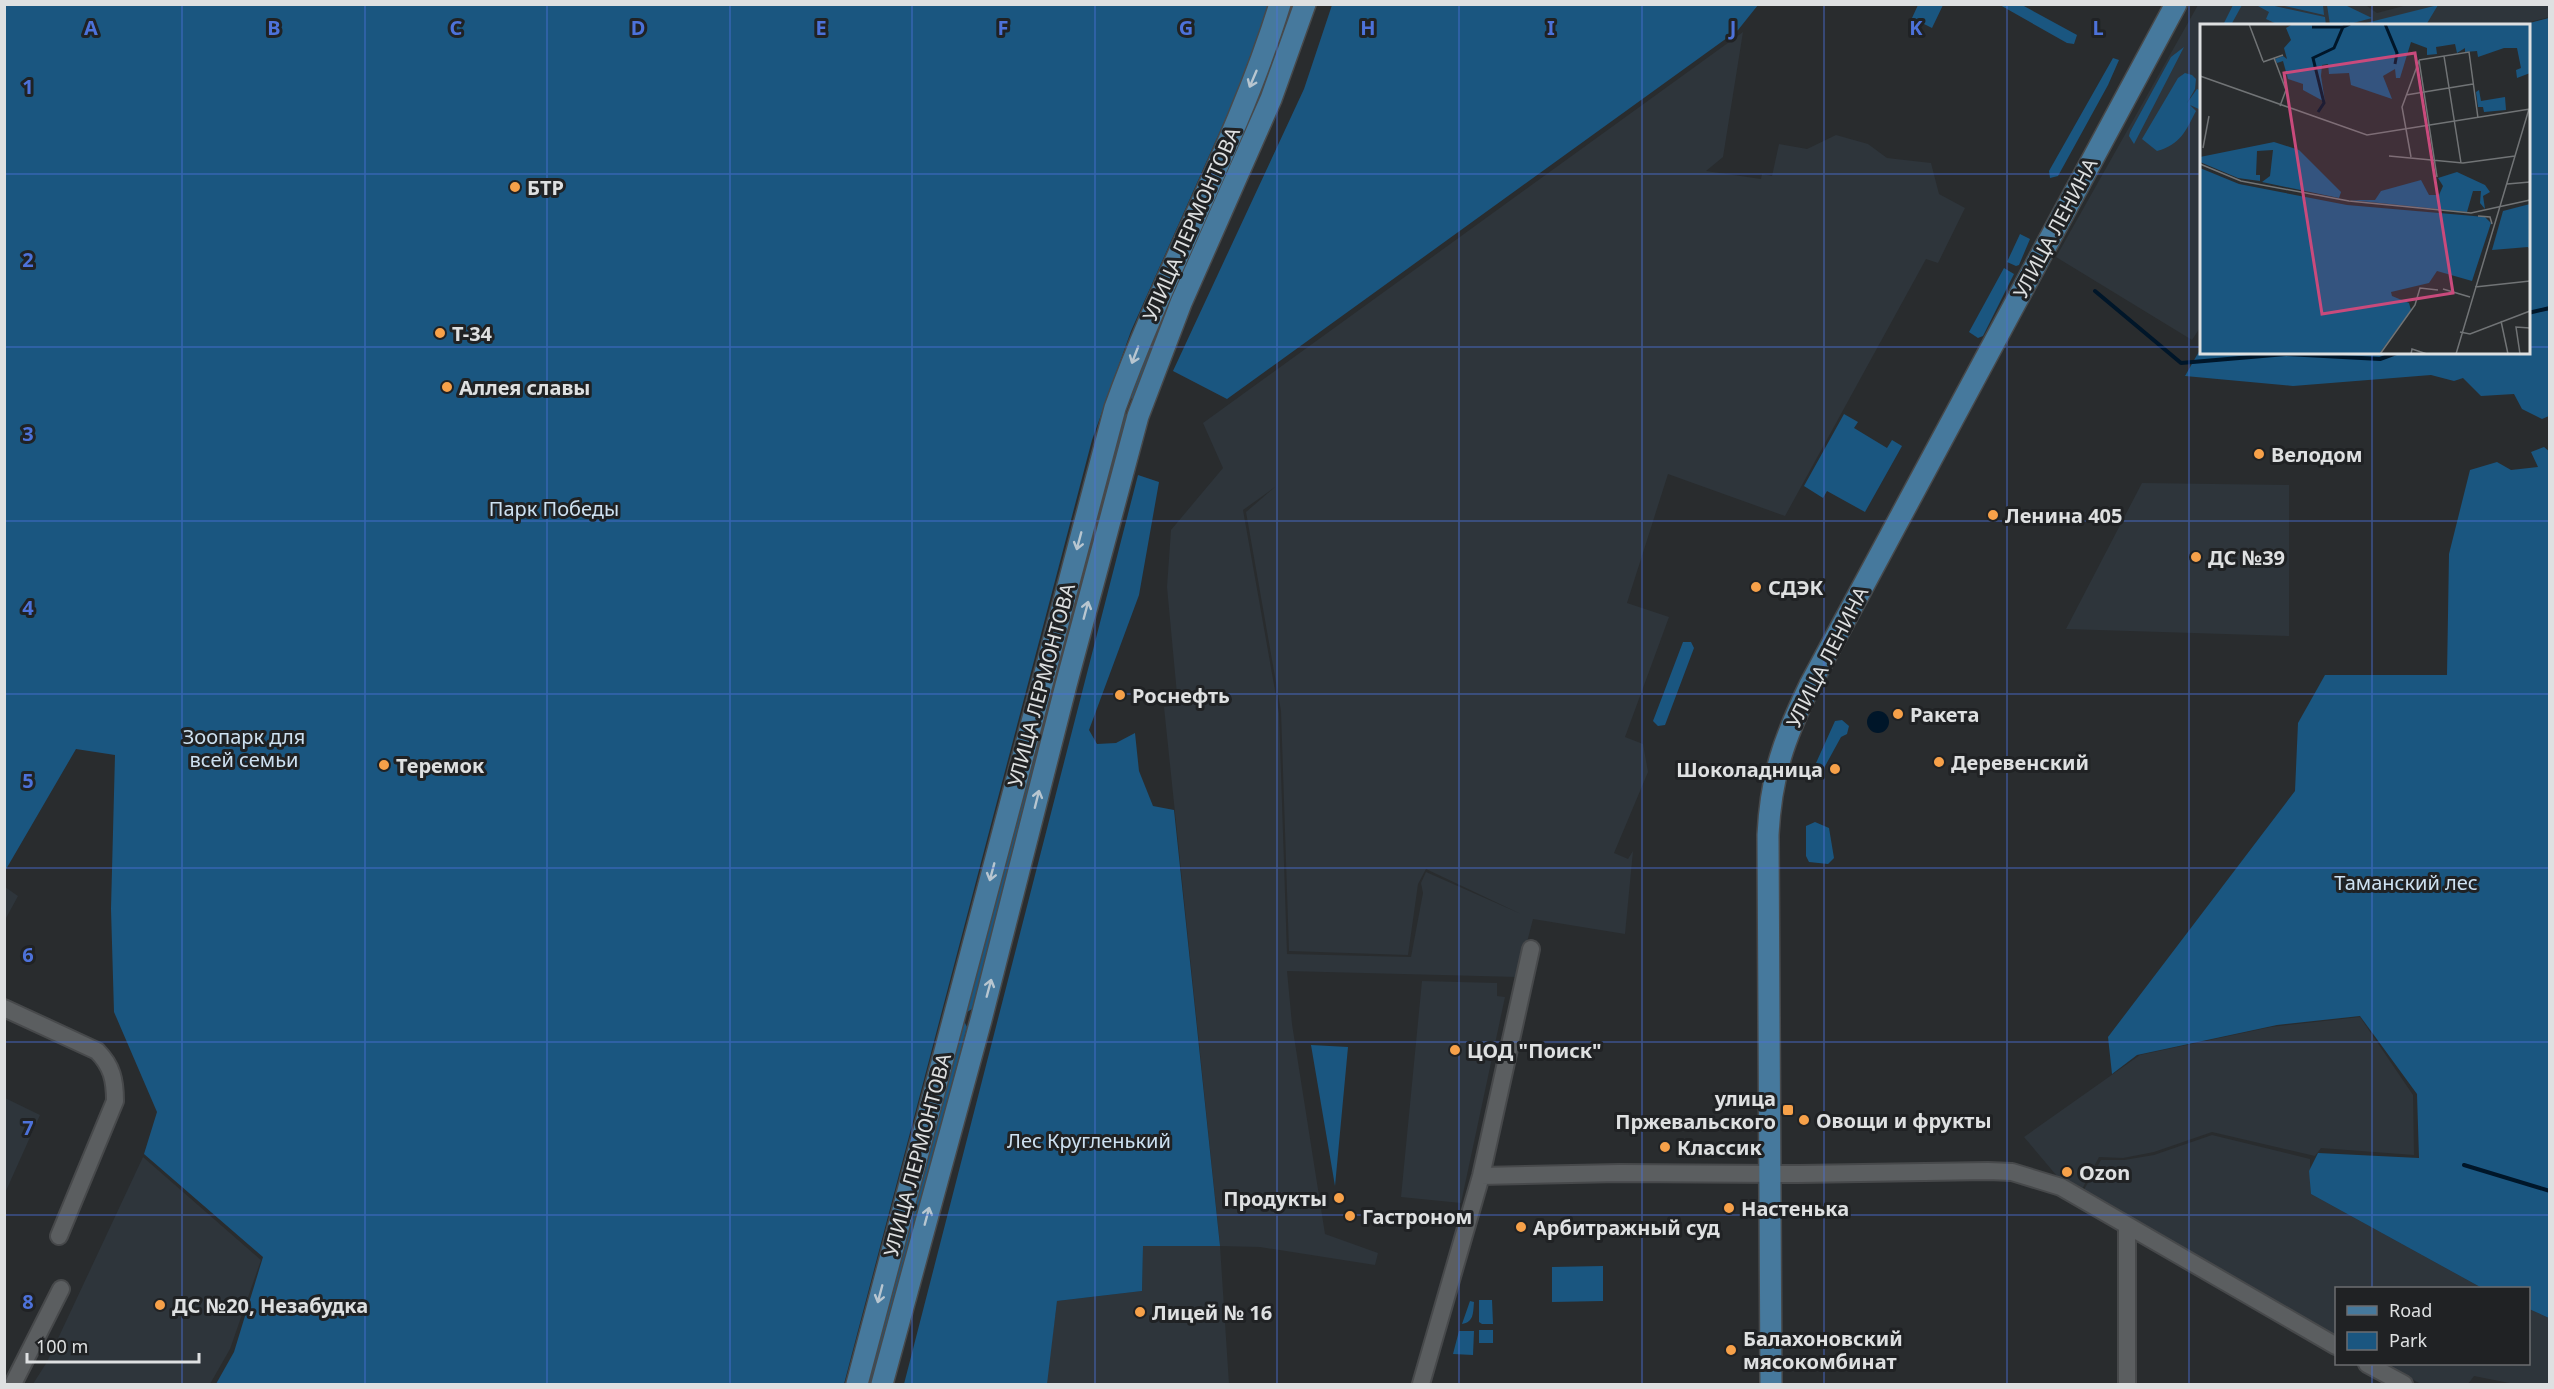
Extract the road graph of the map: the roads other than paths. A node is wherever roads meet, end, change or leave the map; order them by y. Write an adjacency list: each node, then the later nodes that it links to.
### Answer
1 (1281, 4): 4 (main road, УЛИЦА ЛЕРМОНТОВА)
2 (1305, 4): 5 (main road, УЛИЦА ЛЕРМОНТОВА)
3 (2176, 4): 10 (main road, УЛИЦА ЛЕНИНА)
4 (1268, 44): 5 (main road); 8 (main road, УЛИЦА ЛЕРМОНТОВА, one-way to 8)
5 (1289, 52): 9 (main road, УЛИЦА ЛЕРМОНТОВА, one-way to 5)
6 (1530, 949): 11 (street)
7 (4, 1008): 13 (street)
8 (955, 1016): 9 (main road); 18 (main road, УЛИЦА ЛЕРМОНТОВА, one-way to 18)
9 (981, 1020): 19 (main road, УЛИЦА ЛЕРМОНТОВА, one-way to 9)
10 (1770, 1174): 11 (street); 12 (street); 21 (main road, УЛИЦА ЛЕНИНА)
11 (1481, 1176): 20 (street)
12 (2127, 1227): 15 (street); 22 (street)
13 (58, 1236)
14 (61, 1289): 17 (street)
15 (2335, 1345)
16 (2369, 1365): 23 (street)
17 (13, 1384)
18 (856, 1384)
19 (882, 1384)
20 (1421, 1384)
21 (1771, 1384)
22 (2127, 1384)
23 (2404, 1384)

